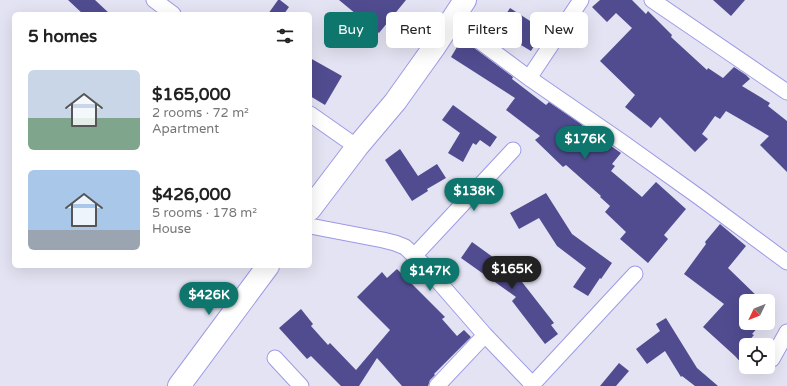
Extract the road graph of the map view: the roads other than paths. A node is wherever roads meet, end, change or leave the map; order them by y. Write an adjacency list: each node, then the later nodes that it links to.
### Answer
1 (154, 0): 5 (street)
2 (465, 0): 10 (street)
3 (581, 0): 7 (street)
4 (652, 0): 8 (street)
5 (170, 12)
6 (489, 48): 7 (street)
7 (529, 78): 15 (street)
8 (787, 92)
9 (312, 115): 10 (street)
10 (357, 147): 12 (street)
11 (513, 150): 14 (street)
12 (312, 206)
13 (312, 226): 14 (street)
14 (415, 255): 19 (street)
15 (787, 262)
16 (267, 268): 23 (street)
17 (635, 274): 22 (street)
18 (787, 332): 20 (street)
19 (485, 335): 22 (street); 25 (street)
20 (775, 354)
21 (274, 358): 24 (street)
22 (533, 385)
23 (179, 386)
24 (301, 386)
25 (437, 386)

